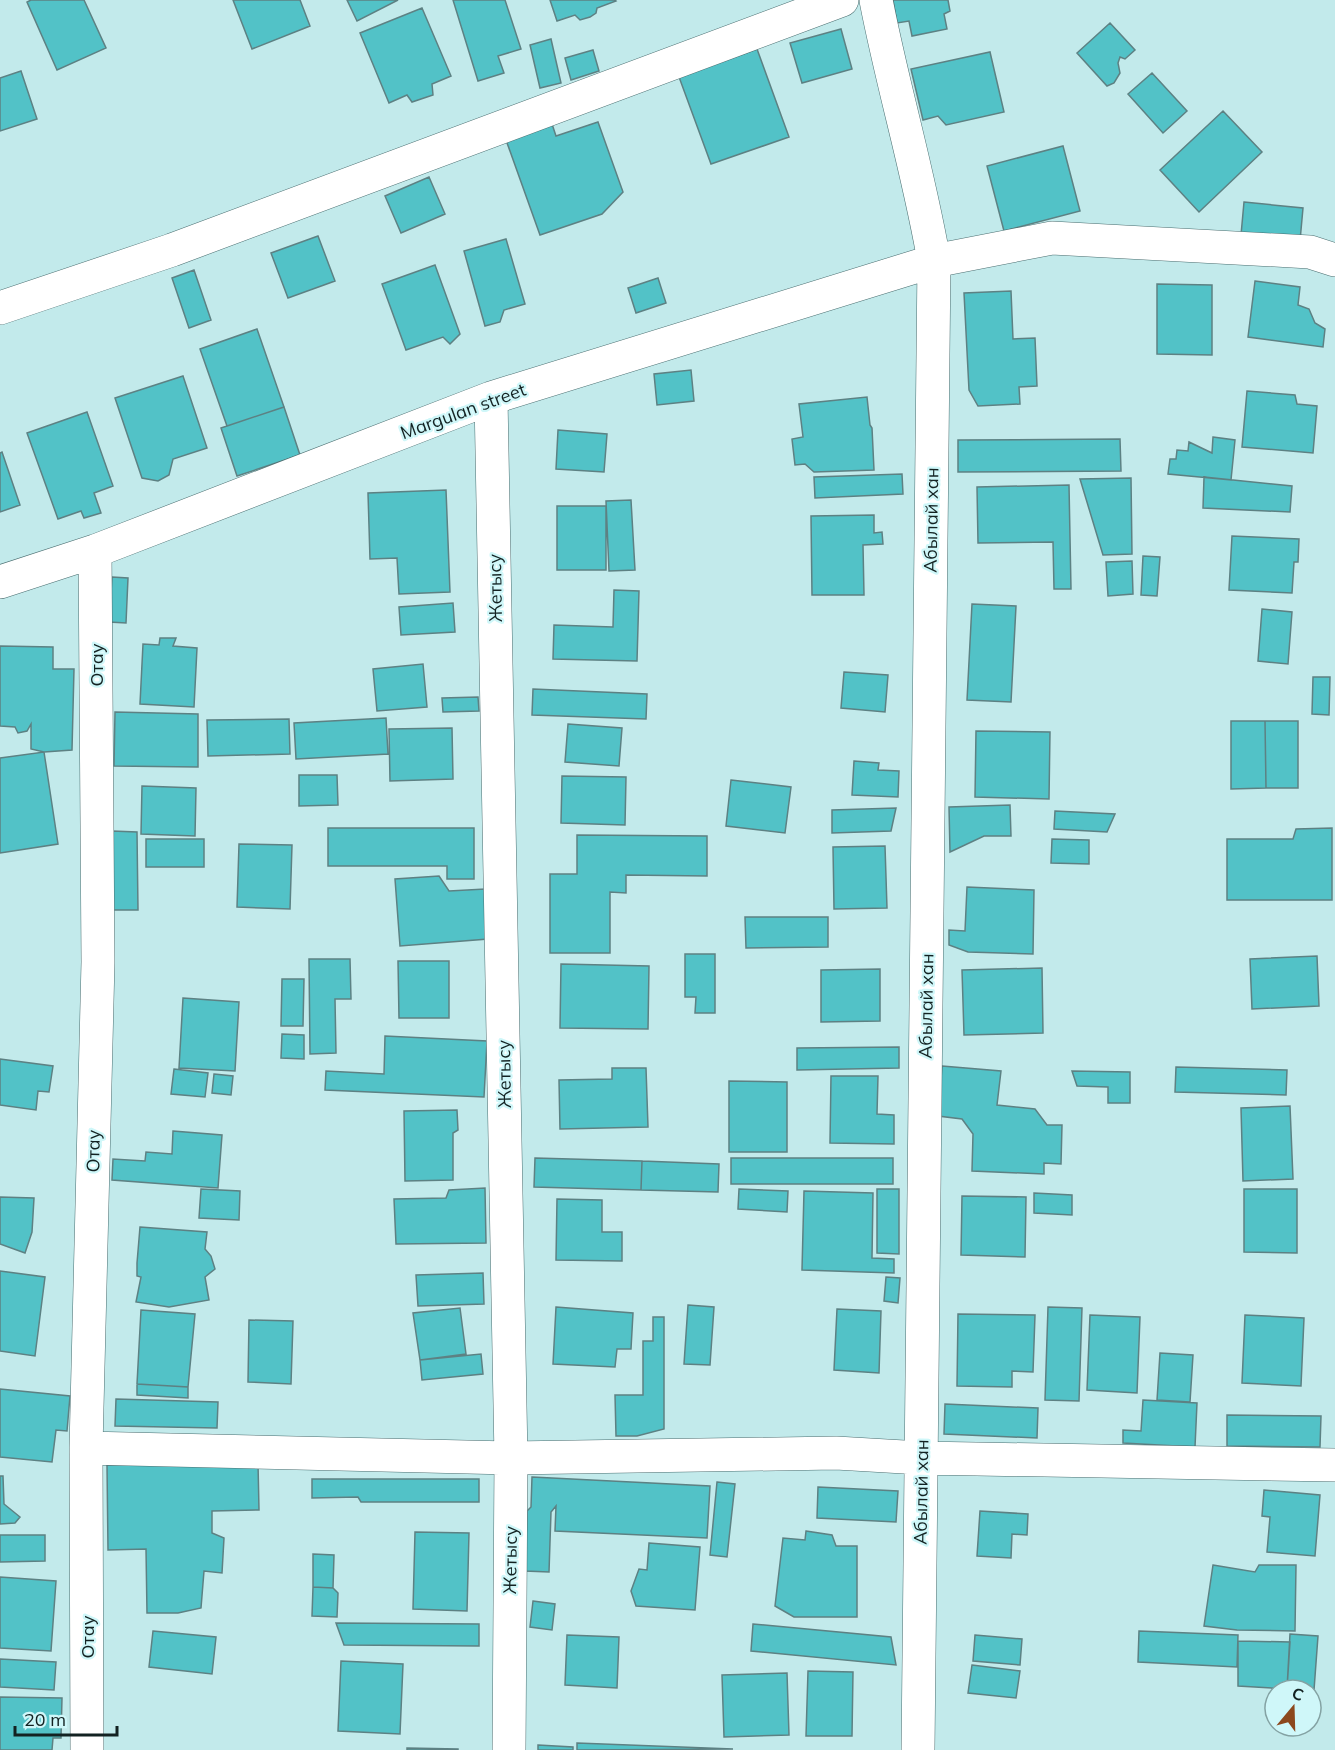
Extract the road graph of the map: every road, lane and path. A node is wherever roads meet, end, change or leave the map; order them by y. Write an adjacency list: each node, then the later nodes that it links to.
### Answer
1 (842, 0): 5 (street)
2 (876, 0): 4 (street, Абылай хан)
3 (1335, 260): 4 (street, Margulan street)
4 (934, 261): 6 (street, Margulan street); 11 (street, Абылай хан)
5 (0, 308)
6 (491, 398): 7 (street, Margulan street); 10 (street, Жетысу)
7 (95, 551): 8 (street, Margulan street); 9 (street, Отау)
8 (0, 582)
9 (86, 1448): 10 (street); 13 (street, Отау)
10 (512, 1458): 11 (street); 14 (street, Жетысу)
11 (921, 1458): 12 (street); 15 (street, Абылай хан)
12 (1335, 1465)
13 (87, 1750)
14 (509, 1750)
15 (918, 1750)

